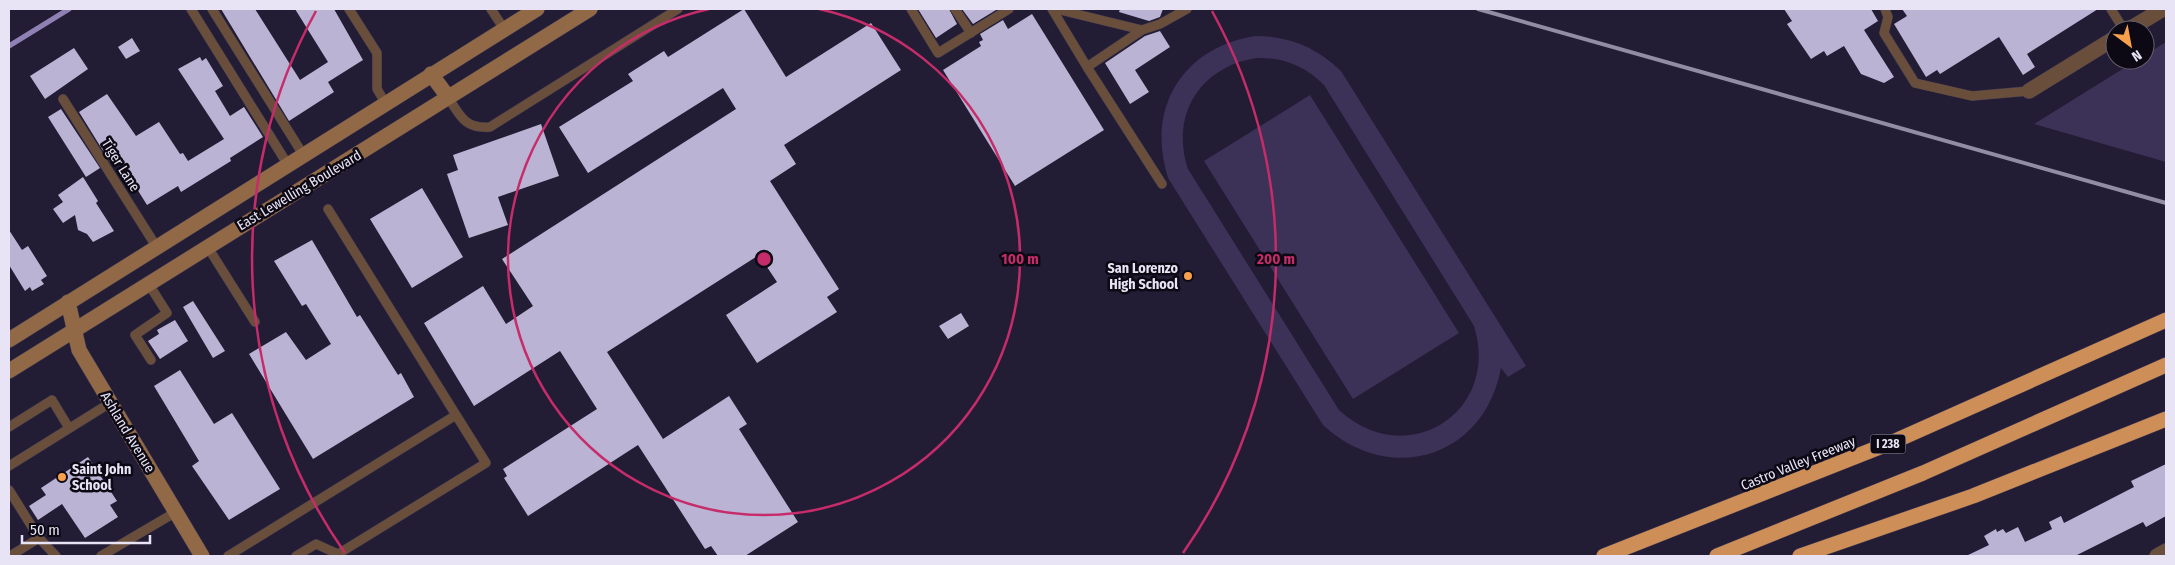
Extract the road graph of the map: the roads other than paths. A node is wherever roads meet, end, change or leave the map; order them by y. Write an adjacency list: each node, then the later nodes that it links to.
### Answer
1 (191, 9): 30 (lane)
2 (212, 9): 29 (lane)
3 (350, 9): 28 (lane)
4 (491, 9): 19 (lane)
5 (537, 9): 19 (main road, East Lewelling Boulevard)
6 (590, 9): 26 (main road, East Lewelling Boulevard)
7 (678, 9): 26 (lane)
8 (911, 9): 21 (lane)
9 (956, 9): 21 (lane)
10 (1009, 9): 21 (lane)
11 (1052, 9): 23 (lane)
12 (1056, 9): 20 (lane)
13 (1186, 9): 20 (lane)
14 (1885, 9): 25 (lane)
15 (2111, 9): 17 (lane)
16 (2159, 10): 18 (street)
17 (2118, 20)
18 (2144, 20)
19 (504, 29): 24 (main road, East Lewelling Boulevard)
20 (1142, 30): 23 (lane)
21 (971, 33)
22 (2105, 44): 25 (street)
23 (1087, 67): 31 (lane)
24 (431, 74): 26 (main road); 28 (main road, East Lewelling Boulevard)
25 (2029, 91)
26 (448, 97): 34 (main road, East Lewelling Boulevard)
27 (63, 99): 33 (lane, Tiger Lane)
28 (386, 104): 29 (main road, East Lewelling Boulevard)
29 (304, 156): 30 (main road, East Lewelling Boulevard)
30 (288, 165): 33 (main road, East Lewelling Boulevard)
31 (1162, 184)
32 (328, 209): 45 (lane)
33 (156, 246): 36 (main road, East Lewelling Boulevard)
34 (207, 246): 35 (main road, East Lewelling Boulevard); 38 (lane)
35 (148, 283): 39 (main road, East Lewelling Boulevard); 41 (lane)
36 (68, 302): 39 (main road, Ashland Avenue); 40 (main road, East Lewelling Boulevard)
37 (2166, 320): 60 (highway, Castro Valley Freeway / I 238)
38 (255, 322)
39 (74, 330): 43 (main road, East Lewelling Boulevard); 44 (main road, Ashland Avenue)
40 (9, 340)
41 (150, 360)
42 (2166, 365): 61 (highway)
43 (9, 371)
44 (110, 403): 48 (lane); 51 (main road, Ashland Avenue)
45 (456, 415): 58 (lane); 59 (lane)
46 (2166, 419): 62 (highway)
47 (9, 428): 48 (lane)
48 (69, 428): 49 (lane)
49 (9, 466)
50 (9, 490): 52 (lane)
51 (176, 512): 56 (lane); 57 (main road, Ashland Avenue)
52 (39, 538): 54 (lane); 55 (lane)
53 (2166, 551): 63 (street)
54 (10, 556)
55 (56, 556)
56 (101, 556)
57 (202, 556)
58 (228, 556)
59 (296, 556)
60 (1604, 556)
61 (1717, 556)
62 (1800, 556)
63 (2157, 556)

